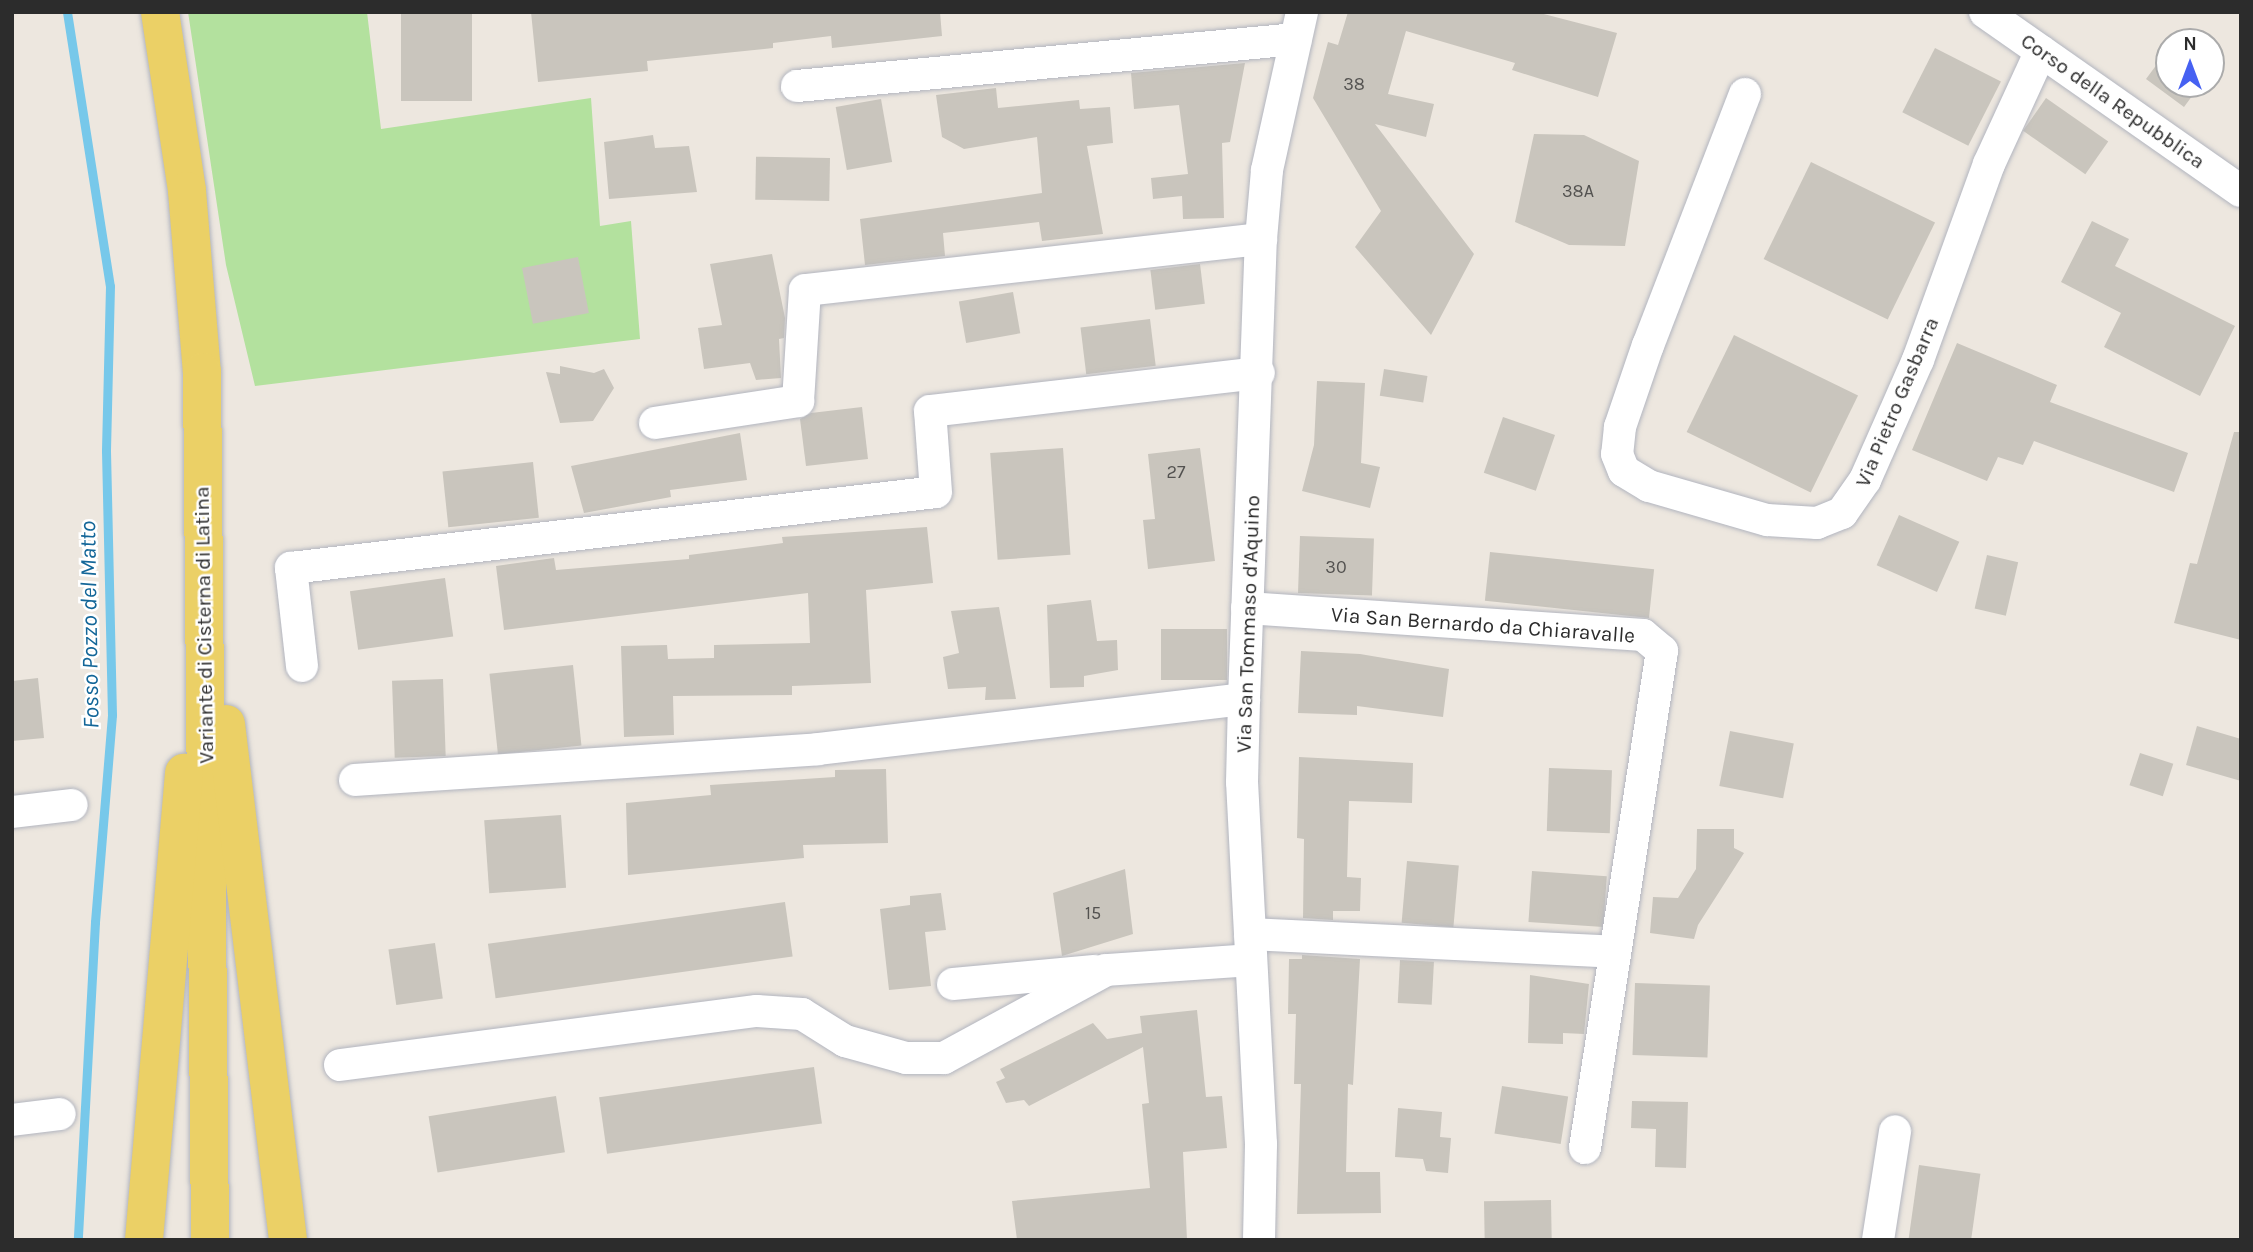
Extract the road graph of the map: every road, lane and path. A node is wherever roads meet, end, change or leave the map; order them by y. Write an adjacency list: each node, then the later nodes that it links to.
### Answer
1 (160, 12): 11 (main road, Variante di Cisterna di Latina)
2 (1985, 12): 4 (street, Corso della Repubblica)
3 (1299, 25): 5 (street); 8 (street, Via San Tommaso d'Aquino)
4 (2041, 51): 6 (street, Via Pietro Gasbarra); 7 (street, Corso della Repubblica)
5 (797, 86)
6 (1745, 94)
7 (2241, 191)
8 (1261, 239): 9 (street, Via San Tommaso d'Aquino); 10 (street)
9 (1259, 373): 12 (street, Via San Tommaso d'Aquino); 13 (street)
10 (655, 423)
11 (204, 555): 27 (main road); 28 (main road, Variante di Cisterna di Latina); 29 (main road)
12 (1247, 608): 14 (street, Via San Tommaso d'Aquino); 19 (street, Via San Bernardo da Chiaravalle)
13 (302, 666)
14 (1244, 699): 15 (street); 18 (street, Via San Tommaso d'Aquino)
15 (355, 780)
16 (72, 806): 17 (street)
17 (12, 812)
18 (1251, 947): 19 (street); 20 (street); 30 (street, Via San Tommaso d'Aquino)
19 (1614, 952): 26 (street, Via San Bernardo da Chiaravalle)
20 (1106, 970): 21 (street); 22 (street)
21 (953, 984)
22 (340, 1065)
23 (60, 1114): 24 (street)
24 (12, 1120)
25 (1895, 1130): 31 (street)
26 (1585, 1148)
27 (144, 1240)
28 (210, 1240)
29 (288, 1240)
30 (1259, 1240)
31 (1878, 1240)

